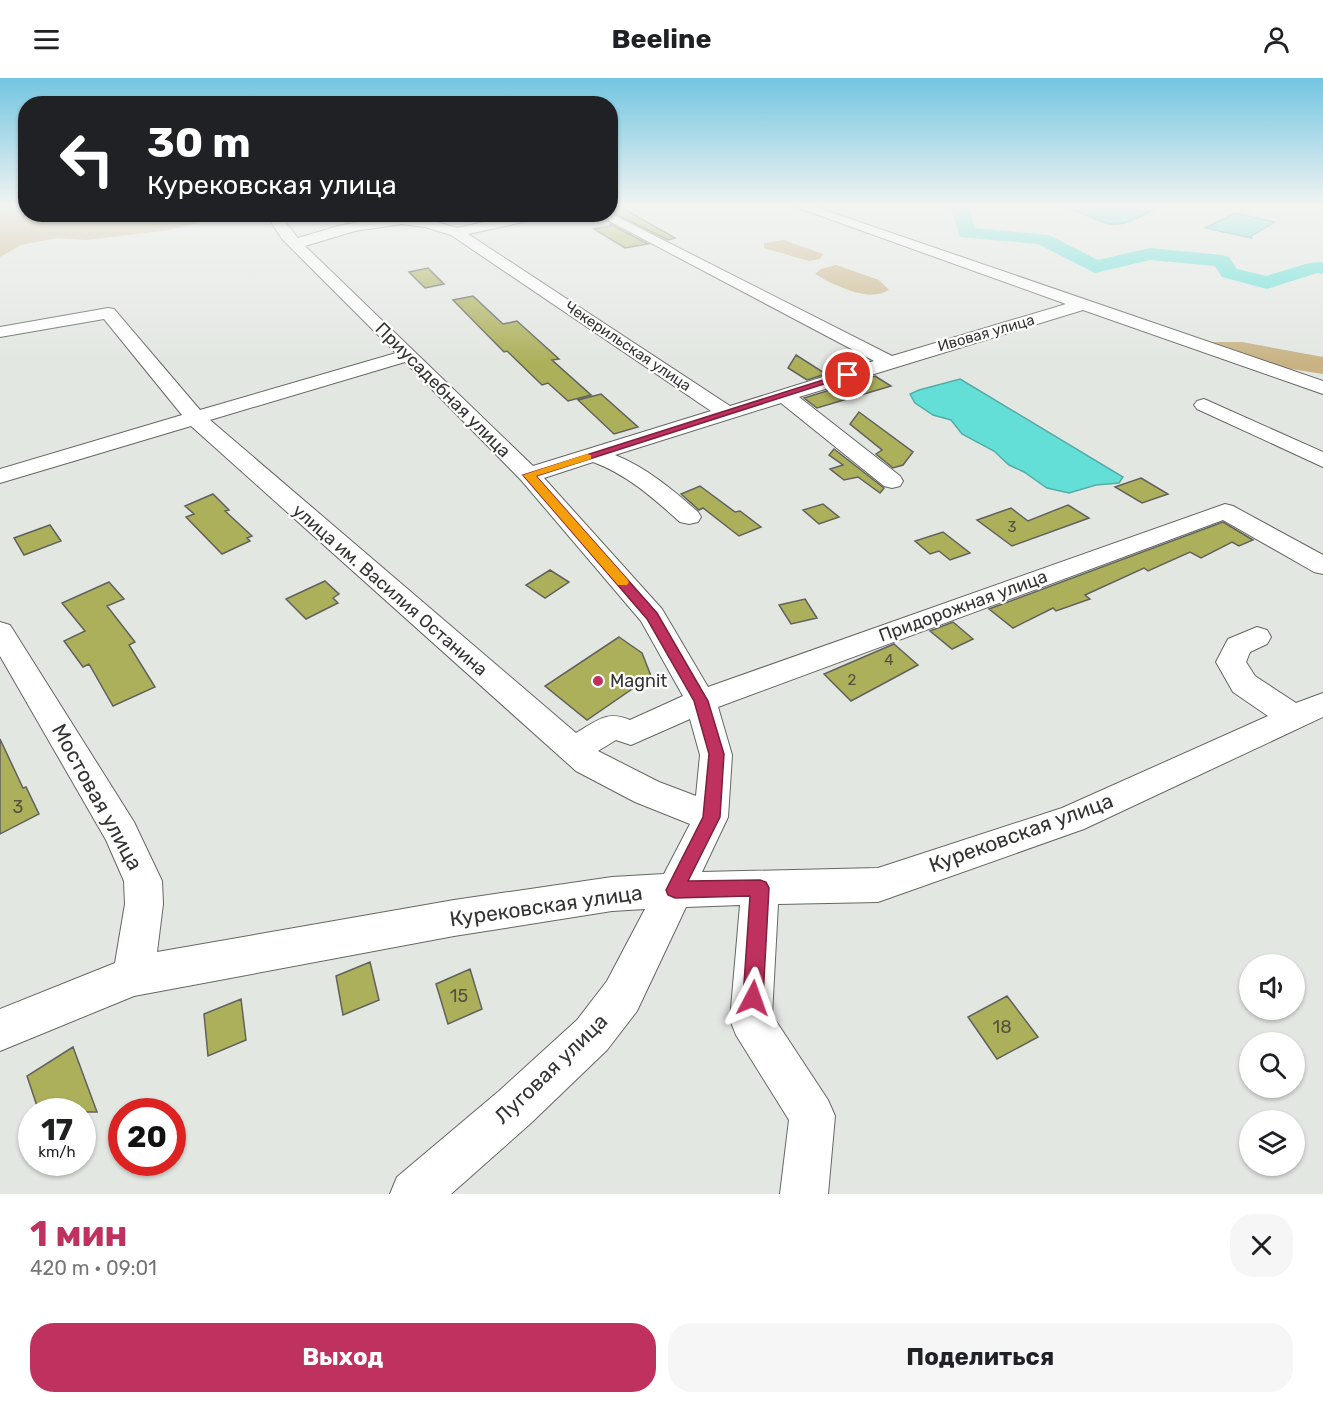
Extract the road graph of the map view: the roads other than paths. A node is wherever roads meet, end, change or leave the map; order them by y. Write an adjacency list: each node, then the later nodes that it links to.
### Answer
1 (310, 258): 7 (street, Приусадебная улица)
2 (495, 258): 12 (street, Чекерильская улица)
3 (688, 258): 8 (street)
4 (948, 258): 5 (street)
5 (1082, 305): 8 (street, Ивовая улица); 9 (street)
6 (0, 332): 13 (street, улица им. Василия Останина)
7 (407, 356): 13 (street); 16 (street, Приусадебная улица)
8 (891, 362): 10 (street, Ивовая улица)
9 (1323, 388)
10 (784, 395): 12 (street, Ивовая улица); 18 (street)
11 (1204, 405): 15 (street)
12 (727, 413): 14 (street, Ивовая улица)
13 (196, 419): 17 (street); 25 (street, улица им. Василия Останина)
14 (594, 455): 16 (street, Ивовая улица); 19 (street)
15 (1323, 460)
16 (529, 475): 23 (street, Приусадебная улица)
17 (0, 476)
18 (891, 481)
19 (689, 517)
20 (1323, 567): 23 (street, Придорожная улица)
21 (0, 632): 29 (street, Мостовая улица)
22 (1257, 637): 24 (street)
23 (701, 701): 25 (street, Придорожная улица); 26 (street, Приусадебная улица)
24 (1308, 711): 27 (street, Курековская улица)
25 (574, 750): 26 (street, улица им. Василия Останина)
26 (711, 817): 28 (street, Приусадебная улица)
27 (760, 888): 28 (street, Курековская улица); 32 (street)
28 (675, 890): 29 (street, Курековская улица); 31 (street, Луговая улица)
29 (132, 976): 30 (street, Курековская улица)
30 (0, 1030)
31 (414, 1194)
32 (804, 1194)

